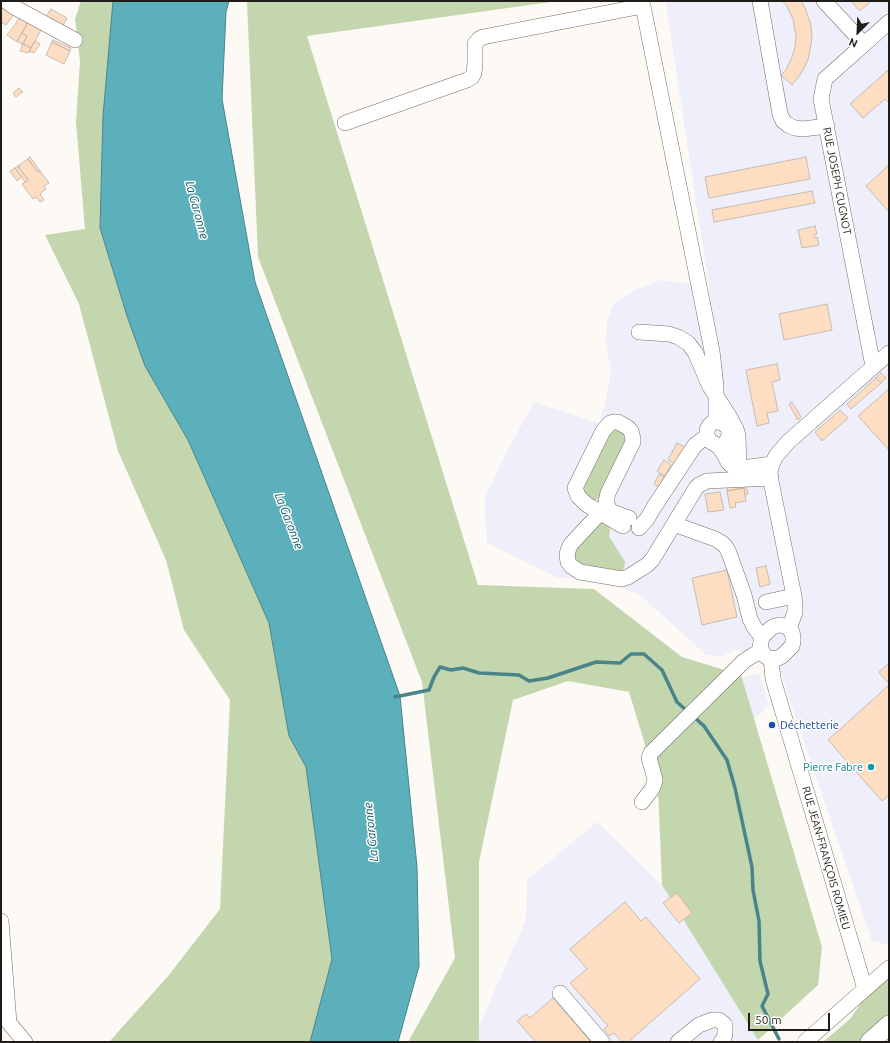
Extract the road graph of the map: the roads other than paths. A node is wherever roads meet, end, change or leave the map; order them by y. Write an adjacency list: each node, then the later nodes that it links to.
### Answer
1 (6, 1): 5 (street)
2 (760, 1): 8 (street)
3 (824, 1): 6 (street)
4 (889, 22): 6 (street, RUE JOSEPH CUGNOT)
5 (75, 40)
6 (864, 44): 8 (street, RUE JOSEPH CUGNOT)
7 (345, 123): 12 (street)
8 (827, 126): 11 (street, RUE JOSEPH CUGNOT)
9 (640, 332): 12 (street)
10 (889, 352): 11 (street)
11 (873, 366): 17 (street)
12 (716, 396): 13 (street); 16 (street)
13 (716, 422): 14 (street); 15 (street)
14 (708, 437): 15 (street); 19 (street)
15 (724, 454): 16 (street)
16 (739, 468): 17 (street)
17 (772, 471): 20 (street); 21 (street)
18 (600, 512): 19 (street); 19 (street); 20 (street)
19 (632, 523)
20 (674, 524): 24 (street)
21 (794, 596): 22 (street); 23 (street)
22 (766, 602)
23 (789, 629): 24 (street); 24 (street)
24 (765, 649): 25 (street); 28 (street, RUE JEAN-FRANÇOIS ROMIEU)
25 (642, 802)
26 (1, 921): 31 (street)
27 (889, 968): 28 (street)
28 (865, 989): 35 (street)
29 (560, 993): 32 (street)
30 (889, 1025): 36 (main road)
31 (25, 1042)
32 (602, 1042)
33 (678, 1042): 34 (street)
34 (721, 1042)
35 (805, 1042)
36 (870, 1042)

